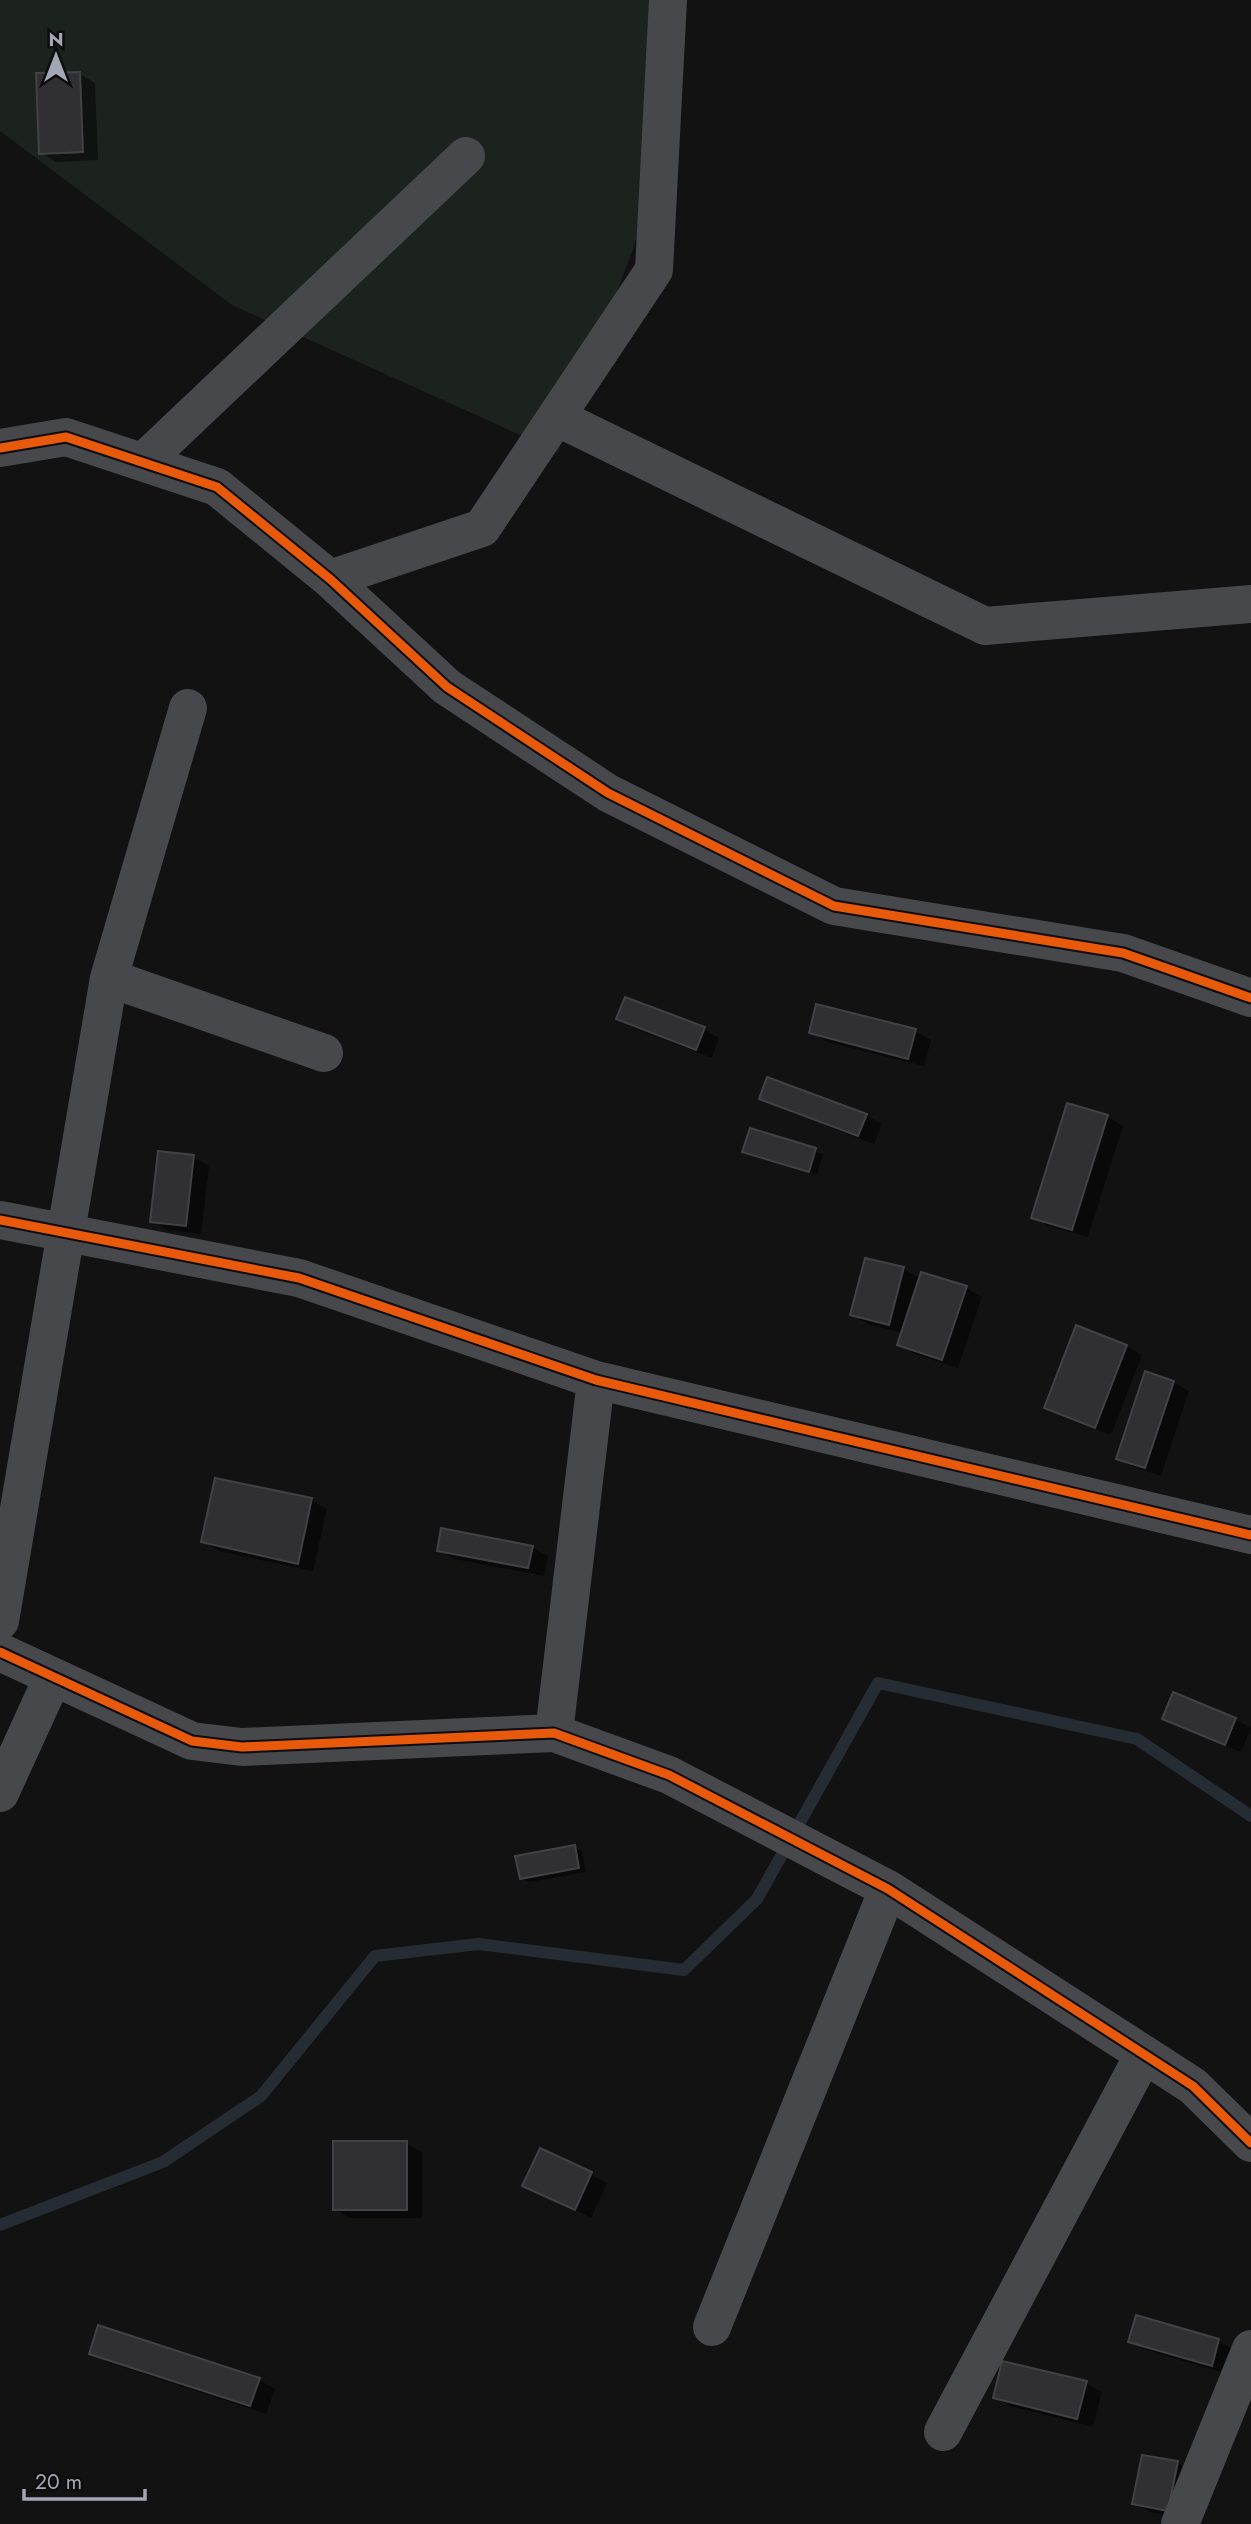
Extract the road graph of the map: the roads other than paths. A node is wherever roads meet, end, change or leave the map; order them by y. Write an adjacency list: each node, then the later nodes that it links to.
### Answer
1 (668, 0): 3 (street)
2 (466, 156): 5 (street)
3 (556, 417): 6 (street); 7 (street)
4 (0, 447): 5 (street)
5 (143, 462): 6 (street)
6 (330, 579): 10 (street)
7 (1251, 604)
8 (188, 708): 9 (street)
9 (109, 978): 11 (street); 13 (street)
10 (1251, 998)
11 (324, 1053)
12 (0, 1220): 13 (street)
13 (66, 1232): 14 (street); 16 (street)
14 (596, 1380): 15 (street); 19 (street)
15 (1251, 1535)
16 (0, 1621)
17 (0, 1652): 18 (street)
18 (53, 1677): 19 (street); 20 (street)
19 (554, 1733): 21 (street)
20 (0, 1793)
21 (888, 1889): 22 (street); 24 (street)
22 (1144, 2054): 23 (street); 26 (street)
23 (1251, 2143)
24 (712, 2328)
25 (1251, 2350): 27 (street)
26 (943, 2432)
27 (1180, 2524)

